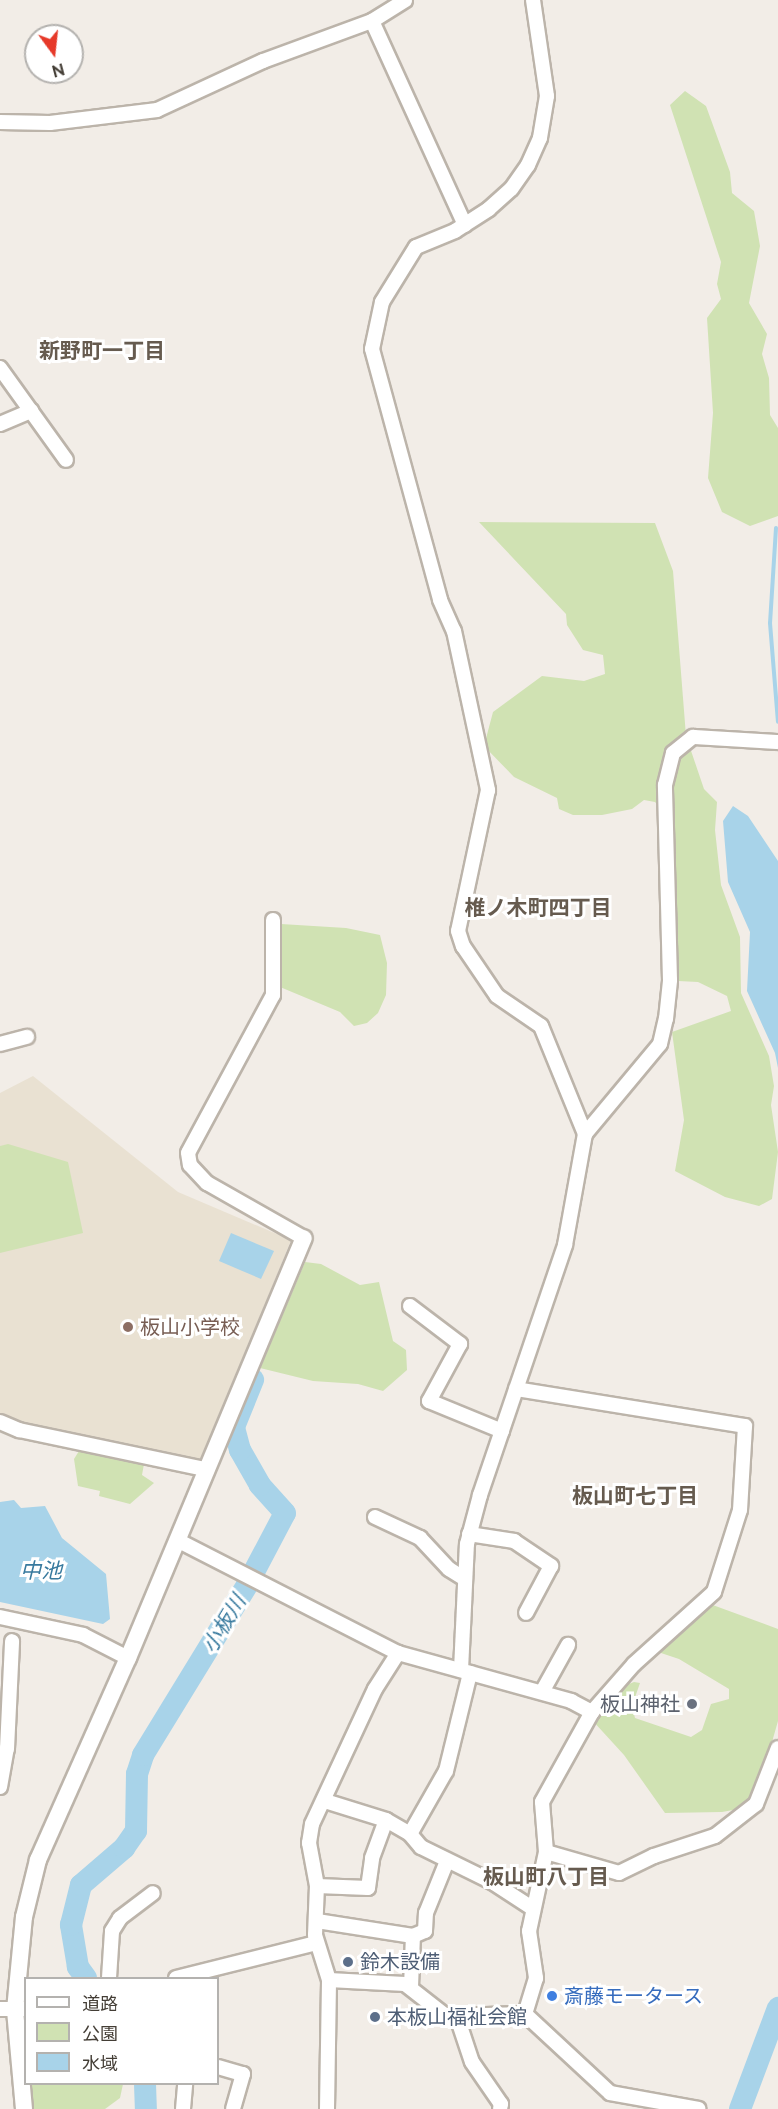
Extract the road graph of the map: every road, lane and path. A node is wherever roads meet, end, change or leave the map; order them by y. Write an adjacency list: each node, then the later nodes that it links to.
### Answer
1 (405, 0): 3 (street)
2 (533, 0): 5 (street)
3 (372, 21): 4 (street); 5 (street)
4 (0, 122)
5 (465, 225): 14 (street)
6 (0, 368): 7 (street)
7 (31, 411): 8 (street); 9 (street)
8 (0, 424)
9 (66, 460)
10 (778, 742): 14 (street)
11 (273, 920): 15 (street)
12 (27, 1038): 13 (street)
13 (0, 1044)
14 (585, 1134): 17 (street)
15 (303, 1238): 20 (street)
16 (410, 1306): 19 (street)
17 (516, 1389): 19 (street); 33 (street)
18 (0, 1422): 20 (street)
19 (502, 1431): 22 (street)
20 (204, 1469): 23 (street)
21 (375, 1517): 24 (street)
22 (470, 1534): 24 (street); 25 (street)
23 (177, 1540): 29 (street); 30 (street)
24 (465, 1579): 31 (street)
25 (526, 1613)
26 (0, 1617): 30 (street)
27 (12, 1641): 35 (street)
28 (568, 1646): 32 (street)
29 (398, 1653): 31 (street); 36 (street)
30 (128, 1658): 51 (street)
31 (465, 1672): 32 (street); 38 (street)
32 (542, 1692): 33 (street)
33 (592, 1712): 39 (street)
34 (778, 1748): 39 (street)
35 (0, 1787)
36 (325, 1801): 37 (street); 41 (street)
37 (386, 1820): 38 (street); 41 (street)
38 (410, 1834): 40 (street)
39 (546, 1852): 43 (street)
40 (447, 1861): 43 (street); 45 (street)
41 (317, 1886): 44 (street)
42 (153, 1893): 47 (street)
43 (532, 1908): 52 (street)
44 (317, 1921): 45 (street); 46 (street)
45 (413, 1936): 50 (street)
46 (316, 1943): 48 (street); 49 (street)
47 (109, 1977)
48 (180, 1977)
49 (329, 1980): 50 (street); 60 (street)
50 (411, 1987): 53 (street)
51 (14, 2009): 57 (street)
52 (525, 2014): 53 (street); 56 (street)
53 (457, 2017): 61 (street)
54 (219, 2067): 59 (street)
55 (185, 2085): 58 (street)
56 (623, 2103): 62 (street)
57 (23, 2109)
58 (183, 2109)
59 (233, 2109)
60 (327, 2109)
61 (500, 2109)
62 (699, 2109)

